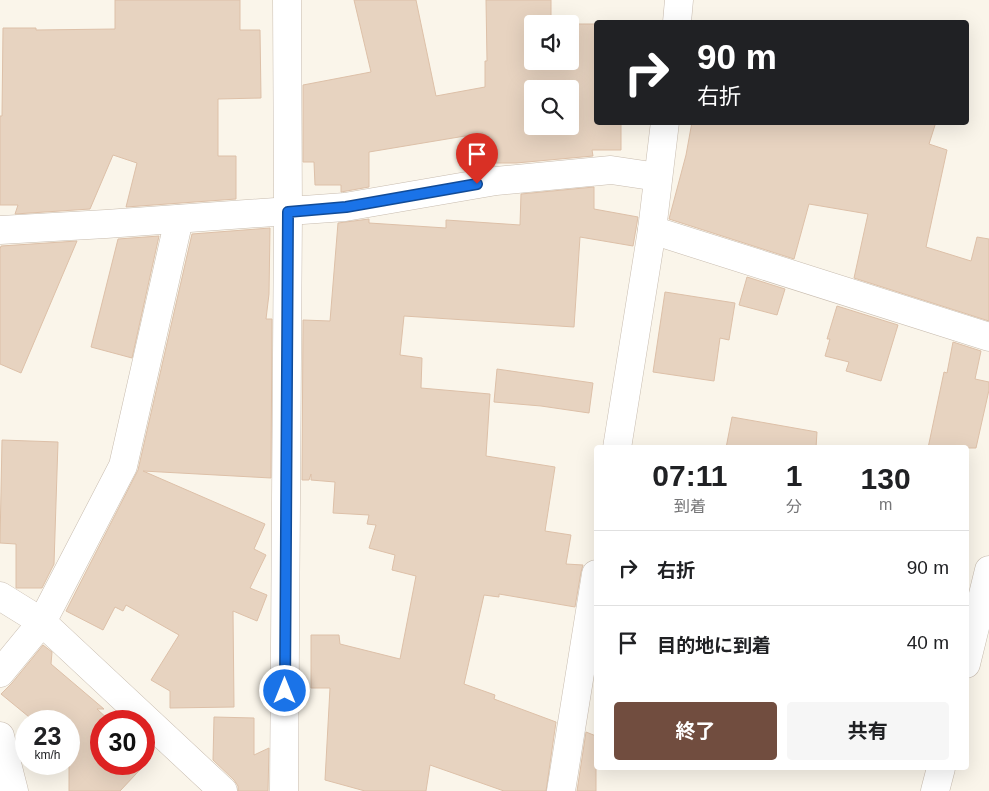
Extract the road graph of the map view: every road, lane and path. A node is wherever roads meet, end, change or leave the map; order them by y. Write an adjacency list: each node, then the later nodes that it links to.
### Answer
1 (287, 0): 6 (street)
2 (680, 0): 3 (street)
3 (677, 20)
4 (665, 125): 5 (street)
5 (658, 177): 6 (street); 9 (street)
6 (288, 212): 7 (street); 22 (street)
7 (178, 220): 8 (street); 15 (street)
8 (0, 230)
9 (652, 230): 10 (street); 11 (street)
10 (989, 338)
11 (617, 445)
12 (989, 570): 16 (street)
13 (594, 586): 23 (street)
14 (0, 596): 15 (street)
15 (42, 622): 17 (street); 21 (street)
16 (969, 652)
17 (0, 672)
18 (0, 736): 20 (street)
19 (940, 770): 24 (street)
20 (14, 791)
21 (223, 791)
22 (284, 791)
23 (561, 791)
24 (935, 791)

